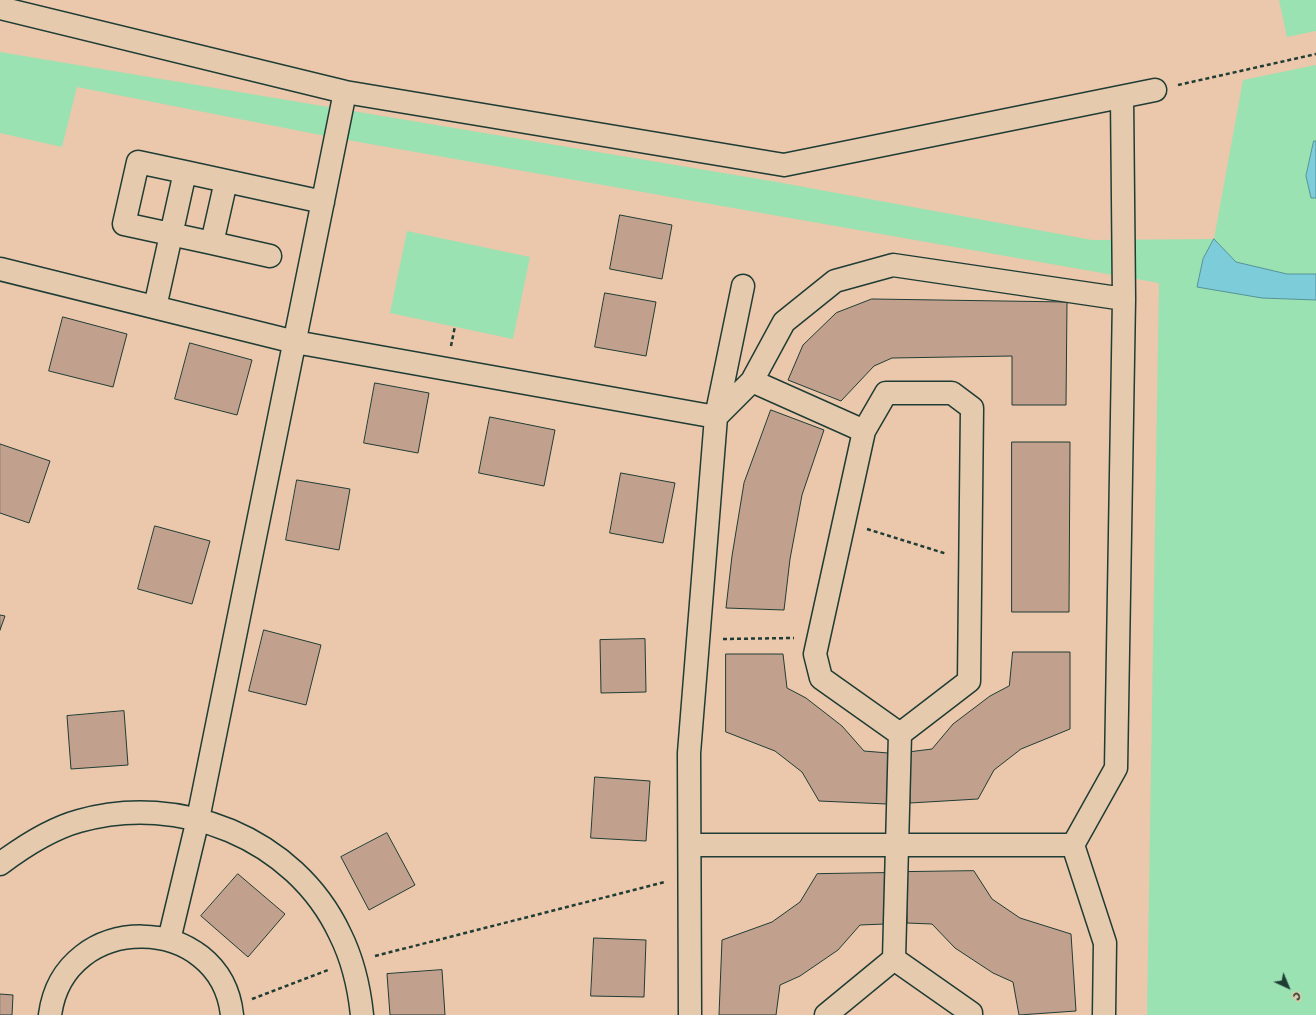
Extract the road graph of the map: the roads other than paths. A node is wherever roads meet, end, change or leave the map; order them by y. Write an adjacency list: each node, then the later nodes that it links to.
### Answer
1 (0, 8): 3 (street)
2 (1155, 90): 4 (street)
3 (345, 92): 4 (street); 7 (street)
4 (1122, 97): 13 (street)
5 (184, 172): 6 (street); 8 (street); 8 (street)
6 (226, 181): 7 (street); 9 (street)
7 (323, 202): 15 (street)
8 (171, 234): 9 (street); 14 (street)
9 (212, 243): 10 (street)
10 (270, 256)
11 (0, 269): 14 (street)
12 (743, 286): 17 (street)
13 (1124, 299): 16 (street); 23 (street)
14 (155, 307): 15 (street)
15 (295, 342): 17 (street); 20 (street)
16 (752, 382): 17 (street); 18 (street)
17 (716, 417): 21 (street)
18 (864, 431): 19 (street); 19 (street)
19 (900, 734): 22 (street)
20 (198, 819): 24 (street); 25 (street); 29 (street)
21 (690, 845): 22 (street); 30 (street)
22 (898, 845): 23 (street); 26 (street)
23 (1072, 845): 33 (street)
24 (0, 864)
25 (169, 940): 27 (street); 28 (street)
26 (894, 959): 31 (street); 32 (street)
27 (232, 1011)
28 (50, 1015)
29 (362, 1015)
30 (690, 1015)
31 (826, 1015)
32 (971, 1015)
33 (1104, 1015)

